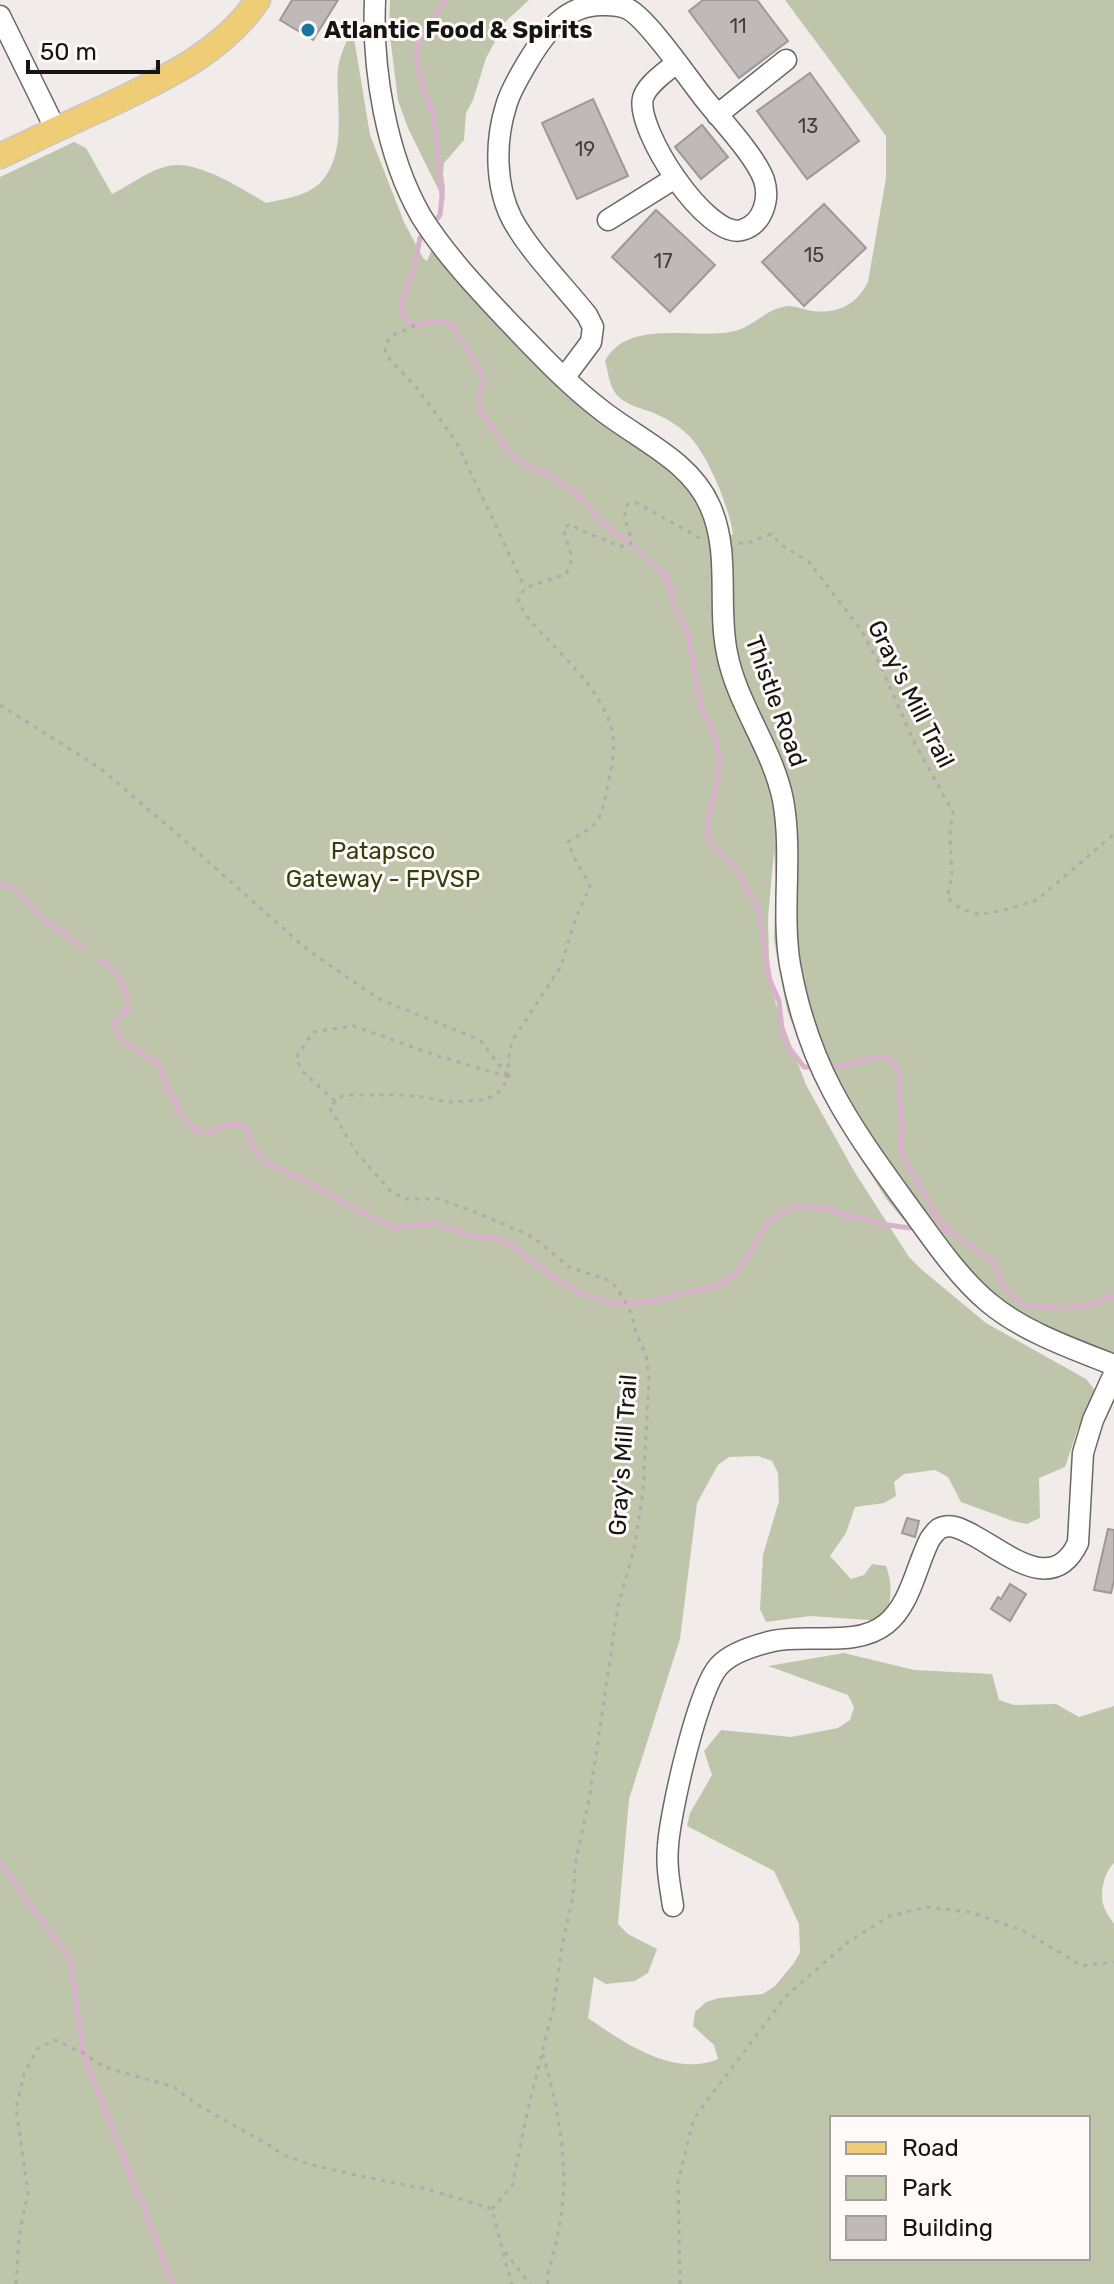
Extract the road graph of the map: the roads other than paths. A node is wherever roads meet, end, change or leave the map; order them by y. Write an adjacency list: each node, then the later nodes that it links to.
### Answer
1 (258, 0): 7 (main road)
2 (375, 0): 11 (street, Thistle Road)
3 (0, 16): 7 (street)
4 (786, 60): 6 (street)
5 (676, 63): 6 (street); 9 (street); 11 (street)
6 (717, 115): 9 (street)
7 (56, 130): 8 (main road)
8 (0, 156)
9 (675, 178): 10 (street)
10 (608, 220)
11 (564, 378): 12 (street, Thistle Road)
12 (1114, 1365)
13 (1114, 1374): 14 (street)
14 (673, 1906)

